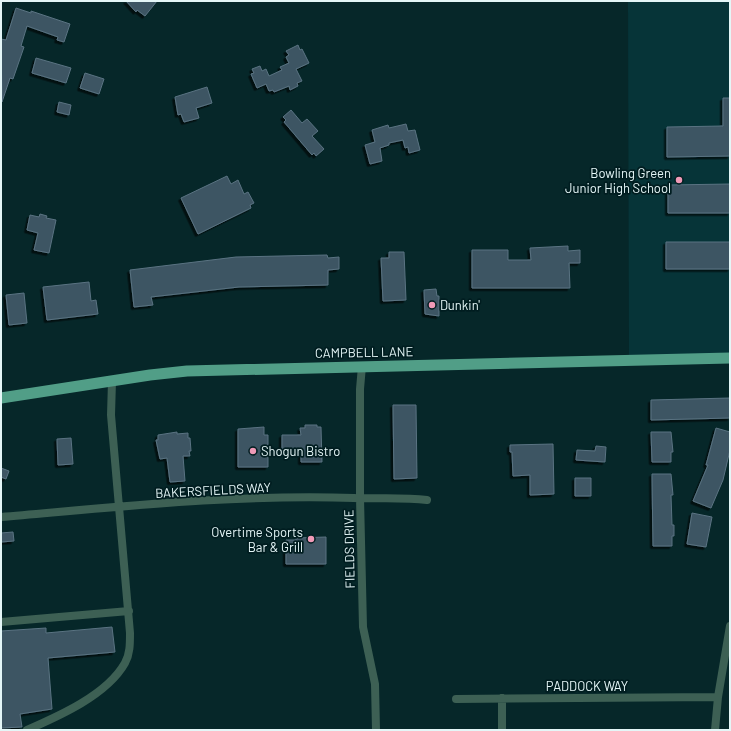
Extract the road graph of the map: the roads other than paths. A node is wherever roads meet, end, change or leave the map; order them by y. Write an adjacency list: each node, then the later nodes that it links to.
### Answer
1 (730, 358): 2 (main road, CAMPBELL LANE)
2 (362, 366): 3 (main road, CAMPBELL LANE); 5 (street, FIELDS DRIVE)
3 (112, 381): 4 (main road, CAMPBELL LANE); 7 (street)
4 (1, 398)
5 (360, 498): 6 (street, BAKERSFIELDS WAY); 7 (street, BAKERSFIELDS WAY); 16 (street, FIELDS DRIVE)
6 (427, 500)
7 (119, 508): 8 (street, BAKERSFIELDS WAY); 9 (street)
8 (1, 517)
9 (128, 611): 10 (street); 15 (street)
10 (1, 622)
11 (730, 626): 12 (street)
12 (718, 697): 13 (street, PADDOCK WAY); 18 (street)
13 (502, 698): 14 (street, PADDOCK WAY); 17 (street)
14 (456, 699)
15 (27, 730)
16 (376, 730)
17 (502, 730)
18 (715, 730)

